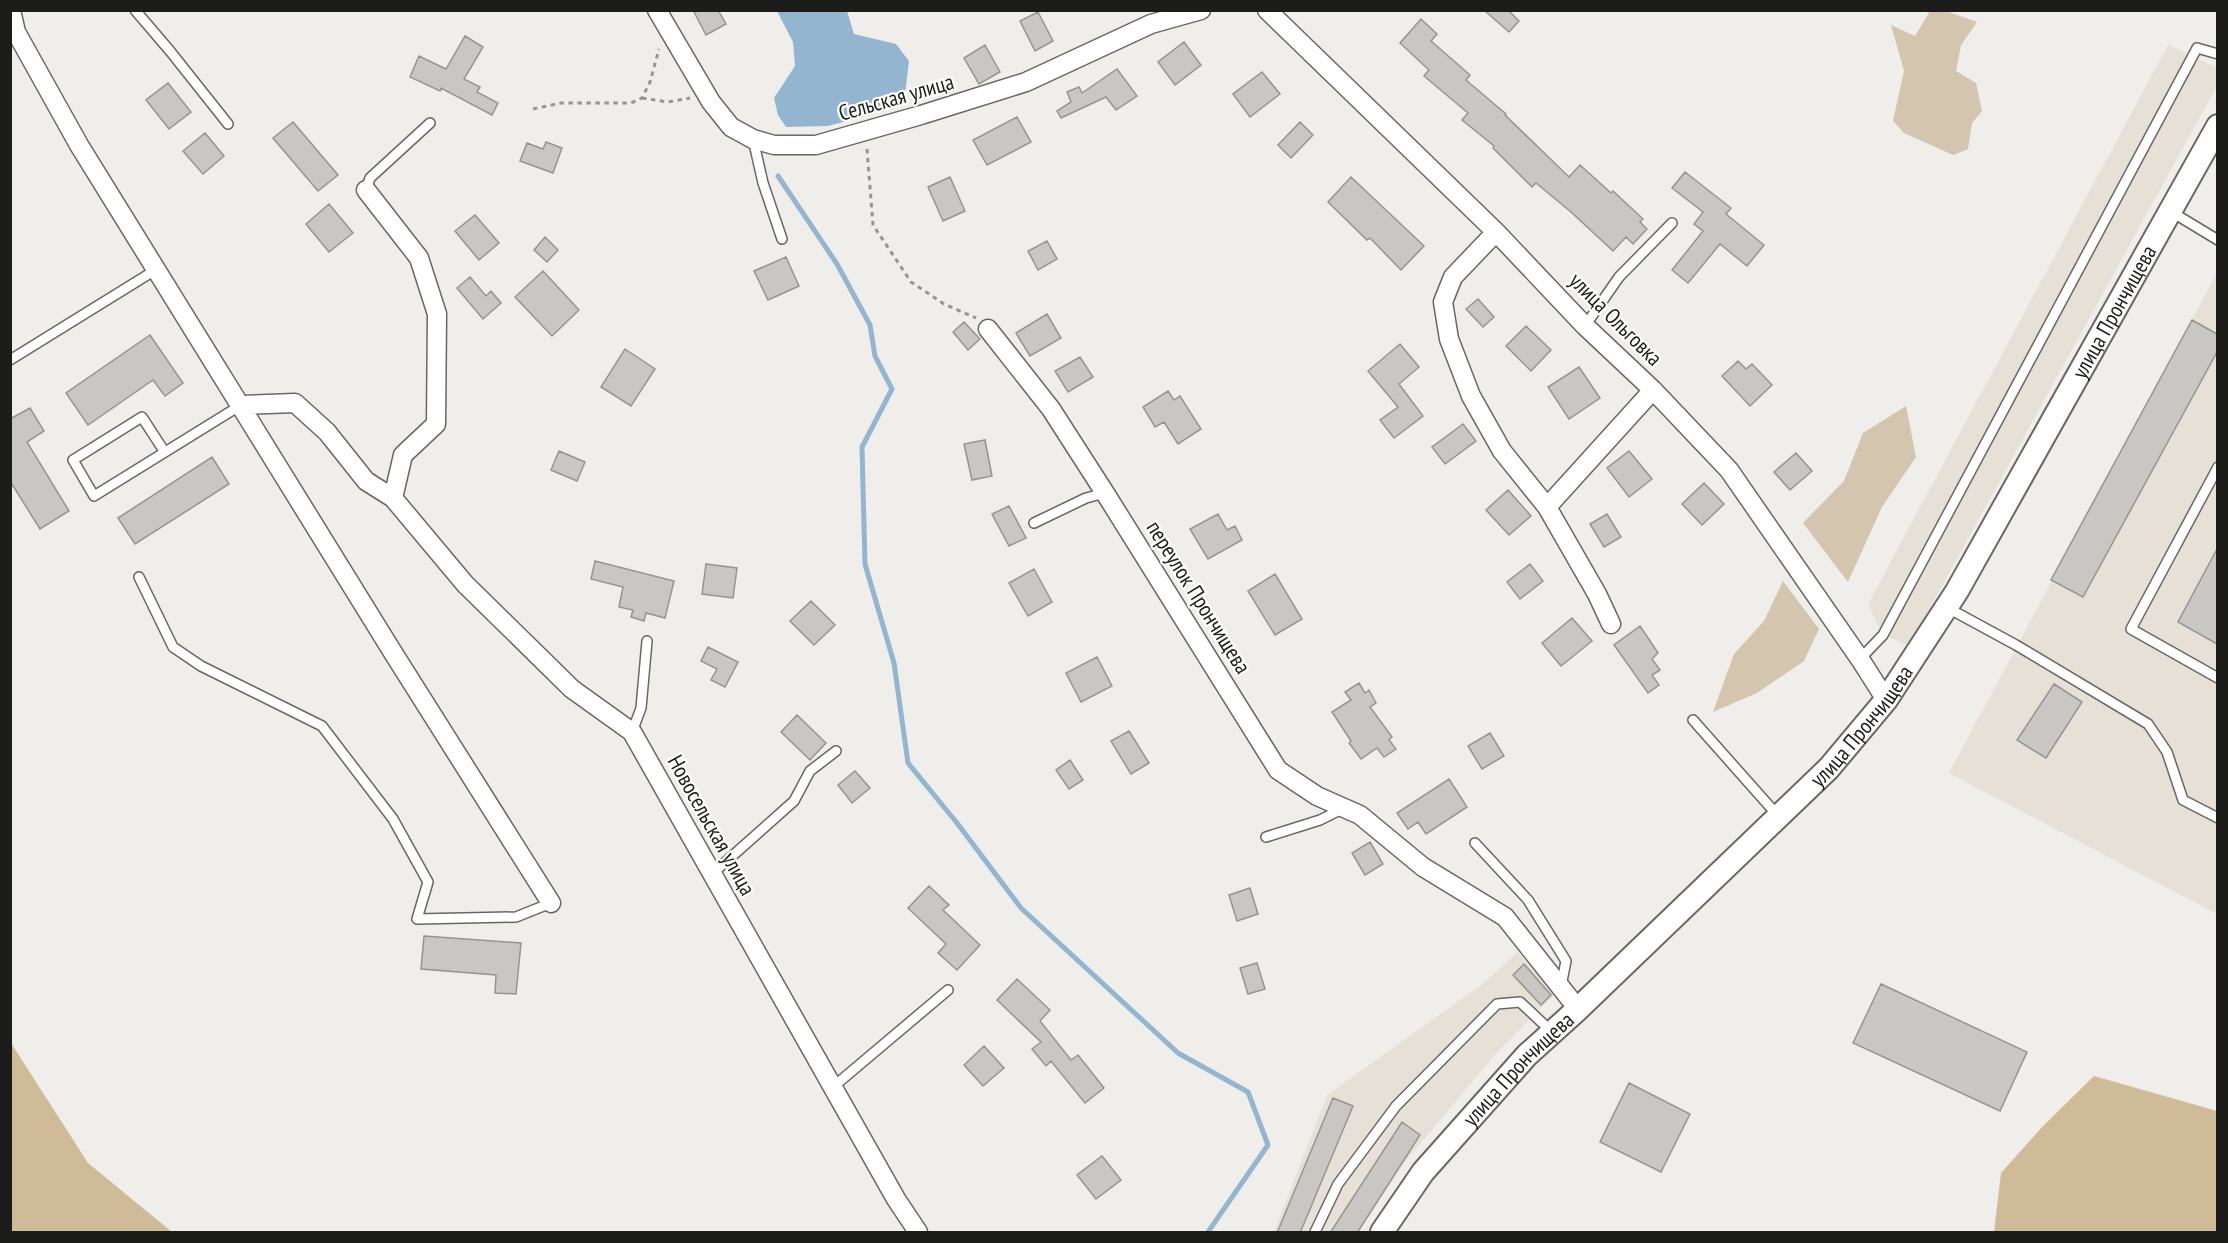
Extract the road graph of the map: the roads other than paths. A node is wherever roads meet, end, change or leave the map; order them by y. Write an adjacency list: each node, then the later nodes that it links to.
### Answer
1 (11, 10): 17 (street)
2 (135, 10): 8 (lane)
3 (657, 10): 10 (street, Сельская улица)
4 (1201, 10): 10 (street, Сельская улица)
5 (1267, 10): 14 (street, улица Ольговка)
6 (2217, 54): 33 (lane)
7 (430, 123): 11 (lane)
8 (228, 124)
9 (2217, 126): 12 (street, улица Прончищева)
10 (753, 139): 15 (lane)
11 (366, 190): 26 (street)
12 (2170, 211): 16 (lane); 30 (street, улица Прончищева)
13 (1672, 223): 18 (lane)
14 (1496, 232): 18 (street, улица Ольговка); 27 (street)
15 (782, 239)
16 (2217, 240)
17 (157, 269): 20 (lane); 22 (street)
18 (1585, 326): 21 (street, улица Ольговка)
19 (988, 329): 25 (street, переулок Прончищева)
20 (10, 360)
21 (1653, 390): 27 (street); 33 (street, улица Ольговка)
22 (241, 405): 23 (lane); 26 (street, Новосельская улица); 45 (street)
23 (165, 451): 23 (lane)
24 (2217, 467): 34 (lane)
25 (1105, 493): 28 (lane); 39 (street, переулок Прончищева)
26 (393, 498): 37 (street, Новосельская улица)
27 (1547, 507): 31 (street)
28 (1034, 523)
29 (139, 577): 45 (lane)
30 (1946, 607): 35 (street, улица Прончищева); 41 (lane)
31 (1611, 624)
32 (647, 641): 37 (lane)
33 (1860, 659): 35 (street, улица Ольговка)
34 (2217, 678)
35 (1886, 700): 40 (street, улица Прончищева)
36 (1693, 720): 40 (lane)
37 (632, 732): 44 (street, Новосельская улица)
38 (836, 751): 44 (lane)
39 (1344, 808): 42 (lane); 46 (street, переулок Прончищева)
40 (1779, 817): 48 (street, улица Прончищева)
41 (2217, 818)
42 (1266, 837)
43 (1475, 843): 46 (lane)
44 (712, 874): 50 (street, Новосельская улица)
45 (551, 903)
46 (1561, 988): 48 (street, переулок Прончищева)
47 (948, 990): 50 (lane)
48 (1578, 1009): 49 (street, улица Прончищева)
49 (1552, 1032): 52 (lane); 53 (street, улица Прончищева)
50 (833, 1087): 51 (street, Новосельская улица)
51 (918, 1233)
52 (1315, 1233)
53 (1382, 1233)

